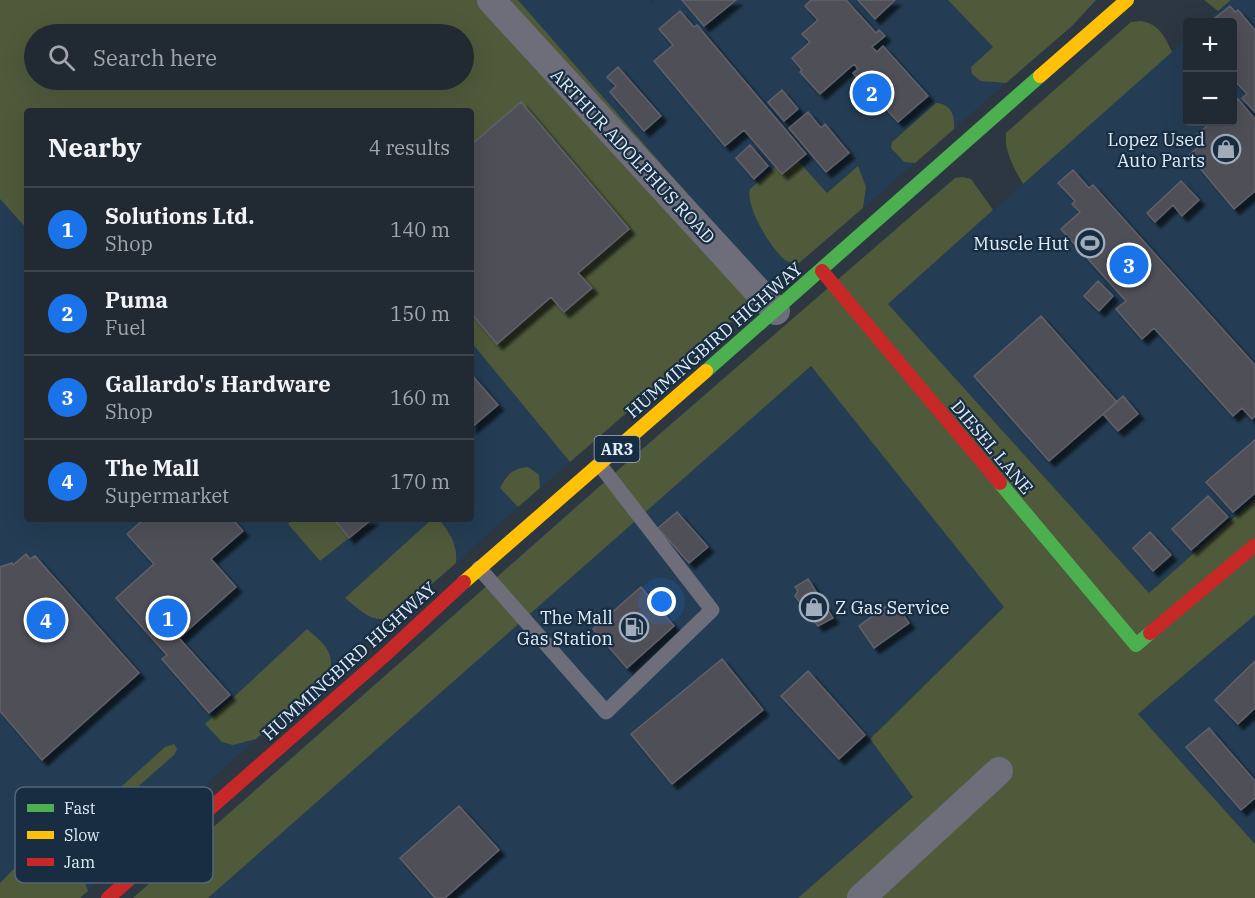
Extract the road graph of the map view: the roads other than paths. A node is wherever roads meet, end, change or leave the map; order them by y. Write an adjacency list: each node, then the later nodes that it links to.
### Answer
1 (491, 0): 4 (street, ARTHUR ADOLPHUS ROAD)
2 (1113, 5): 3 (main road, HUMMINGBIRD HIGHWAY / AR3)
3 (822, 272): 4 (main road, HUMMINGBIRD HIGHWAY / AR3); 6 (main road, DIESEL LANE)
4 (776, 311): 5 (main road, HUMMINGBIRD HIGHWAY / AR3)
5 (600, 465): 7 (main road, HUMMINGBIRD HIGHWAY / AR3); 7 (lane)
6 (1255, 546)
7 (479, 568): 9 (main road, HUMMINGBIRD HIGHWAY / AR3)
8 (999, 771): 12 (street)
9 (213, 806)
10 (125, 883): 11 (main road, HUMMINGBIRD HIGHWAY / AR3)
11 (108, 898)
12 (861, 898)

